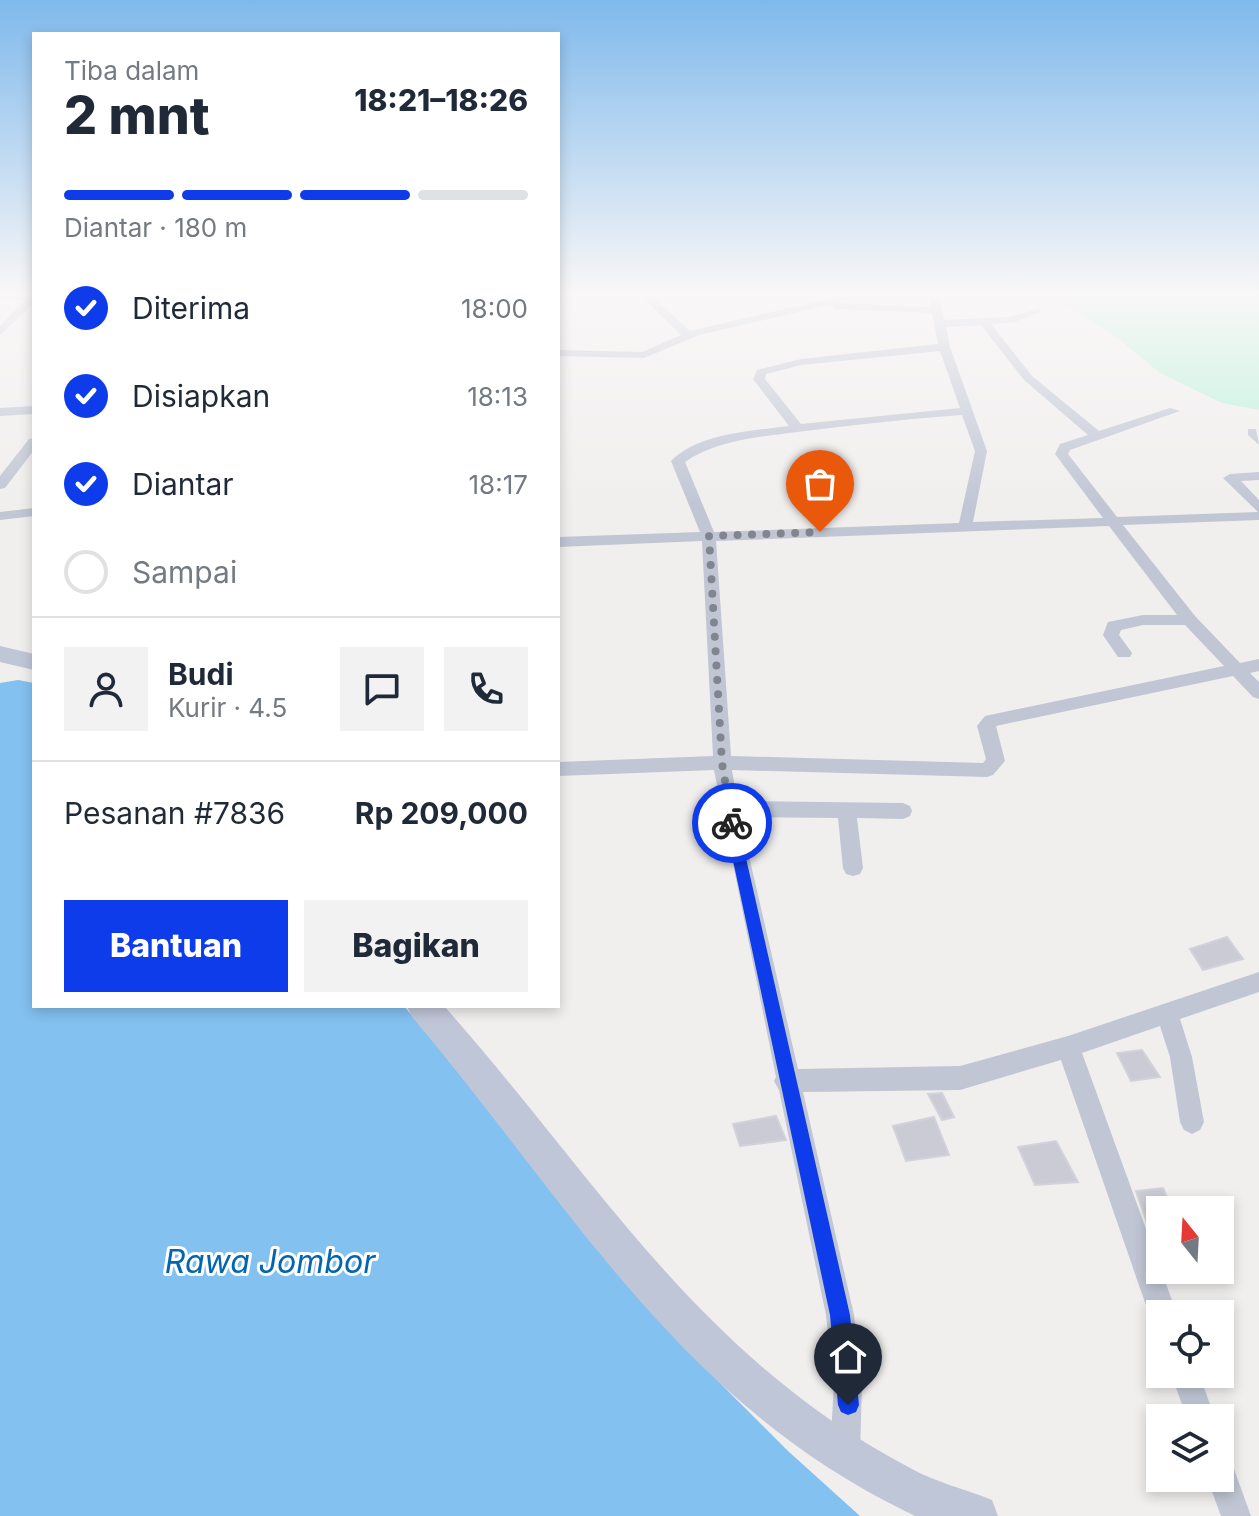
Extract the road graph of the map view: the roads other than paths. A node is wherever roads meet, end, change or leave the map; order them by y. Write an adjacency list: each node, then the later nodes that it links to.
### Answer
1 (794, 364): 8 (street)
2 (950, 364): 5 (street)
3 (1017, 364): 9 (street)
4 (32, 410): 7 (street)
5 (968, 411): 8 (street); 18 (street)
6 (1174, 411): 9 (street)
7 (0, 412)
8 (798, 429): 19 (street)
9 (1096, 435): 17 (street)
10 (32, 445): 12 (street)
11 (1259, 476): 13 (street)
12 (0, 485)
13 (1259, 508)
14 (32, 512): 15 (street)
15 (0, 516)
16 (1259, 516): 17 (street)
17 (1112, 523): 18 (street); 21 (street)
18 (965, 527): 19 (street)
19 (709, 536): 20 (street); 28 (street)
20 (560, 542)
21 (1189, 620): 22 (street); 26 (street)
22 (1124, 653)
23 (0, 654): 24 (street)
24 (32, 662)
25 (1259, 665): 26 (street)
26 (1238, 671): 27 (street); 28 (street)
27 (1259, 693)
28 (722, 763): 29 (street); 30 (street)
29 (560, 769)
30 (729, 809): 31 (street); 38 (street)
31 (846, 809): 32 (street); 33 (street)
32 (903, 811)
33 (853, 868)
34 (1259, 982): 36 (street)
35 (425, 1008): 41 (street)
36 (1167, 1013): 37 (street); 39 (street)
37 (1068, 1047): 38 (street); 40 (street)
38 (786, 1081): 41 (street)
39 (1192, 1122)
40 (1158, 1300)
41 (845, 1454): 43 (street)
42 (1227, 1492): 44 (street)
43 (976, 1516)
44 (1236, 1516)

